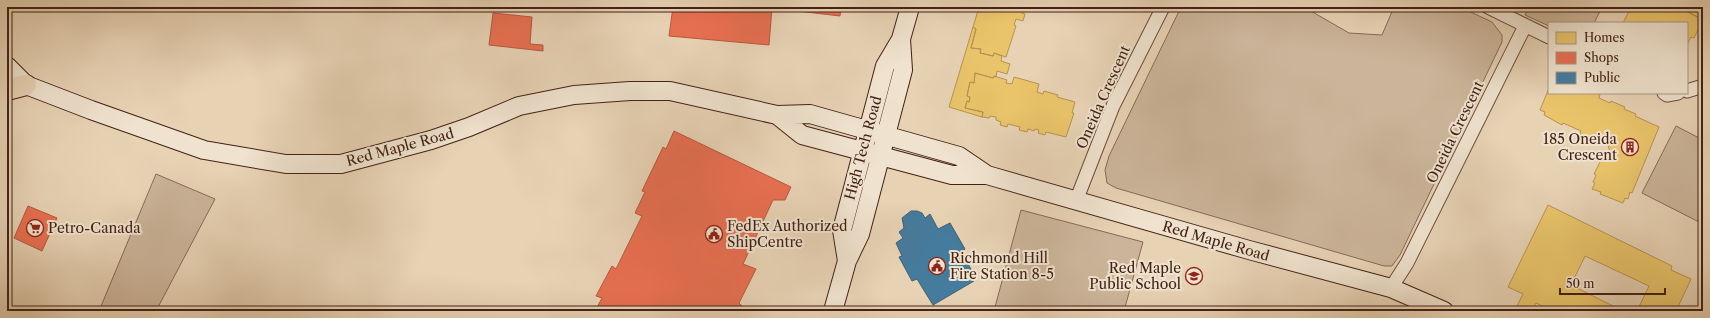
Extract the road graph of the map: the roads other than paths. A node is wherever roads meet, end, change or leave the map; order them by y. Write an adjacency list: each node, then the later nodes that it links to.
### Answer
1 (910, 7): 6 (street, High Tech Road)
2 (1163, 7): 18 (street, Oneida Crescent)
3 (1488, 7): 4 (street)
4 (1525, 26): 5 (street); 20 (street, Oneida Crescent)
5 (1548, 37)
6 (901, 39): 13 (street, High Tech Road); 14 (street, High Tech Road)
7 (7, 66): 8 (street, Red Maple Road)
8 (17, 85): 10 (main road); 12 (street, Red Maple Road)
9 (1703, 86): 11 (street)
10 (7, 90)
11 (1688, 91)
12 (777, 115): 13 (street, Red Maple Road); 15 (street, Red Maple Road)
13 (867, 130): 14 (street, Red Maple Road); 15 (street, High Tech Road)
14 (886, 136): 16 (street, High Tech Road); 17 (street, Red Maple Road)
15 (862, 150): 16 (street, Red Maple Road); 19 (street, High Tech Road)
16 (881, 157): 17 (street, Red Maple Road); 19 (street, High Tech Road)
17 (987, 175): 18 (street, Red Maple Road)
18 (1076, 201): 20 (street, Red Maple Road)
19 (847, 261): 21 (street, High Tech Road)
20 (1391, 288): 22 (street, Red Maple Road)
21 (833, 311)
22 (1444, 311)

